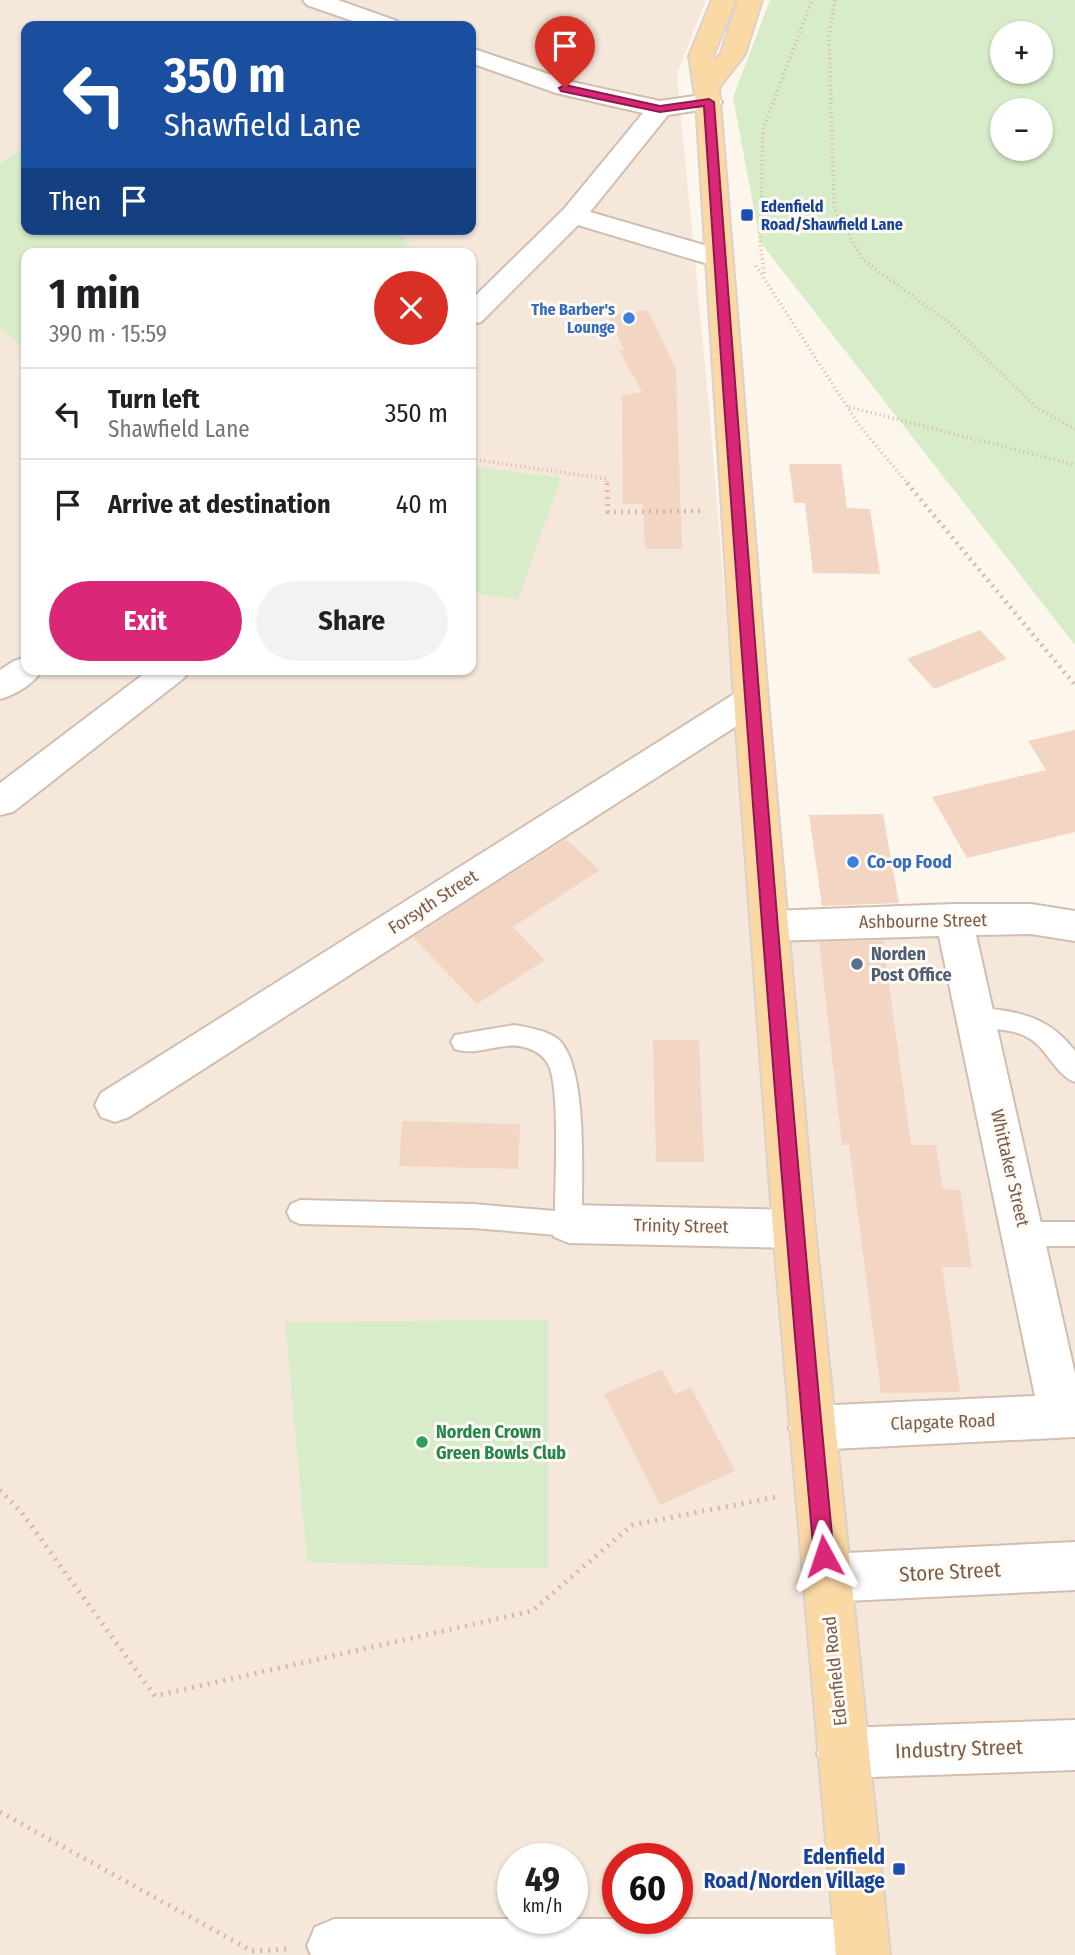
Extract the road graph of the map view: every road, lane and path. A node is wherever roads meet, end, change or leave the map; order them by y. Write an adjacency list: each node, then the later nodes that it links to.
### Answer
1 (315, 0): 6 (street)
2 (724, 0): 8 (main road, Edenfield Road)
3 (750, 0): 8 (main road)
4 (812, 0): 12 (path)
5 (835, 0): 15 (path)
6 (375, 21)
7 (476, 57): 9 (street)
8 (707, 95): 9 (street); 11 (main road, Edenfield Road)
9 (660, 109): 10 (street)
10 (573, 215): 11 (street); 13 (street)
11 (718, 258): 12 (path); 18 (main road, Edenfield Road)
12 (765, 276): 14 (path)
13 (476, 311)
14 (848, 407): 17 (path); 21 (path)
15 (1075, 429)
16 (476, 460): 18 (path)
17 (1075, 465)
18 (738, 511): 23 (main road, Edenfield Road)
19 (21, 672): 22 (street)
20 (165, 675): 24 (street)
21 (1075, 685)
22 (0, 687)
23 (751, 700): 26 (main road, Edenfield Road); 31 (street, Forsyth Street)
24 (0, 802)
25 (954, 919): 26 (street, Ashbourne Street); 27 (street, Ashbourne Street); 28 (street, Whittaker Street)
26 (771, 926): 34 (main road, Edenfield Road)
27 (1075, 926)
28 (976, 1017): 30 (lane); 35 (street, Whittaker Street)
29 (464, 1042): 33 (lane)
30 (1075, 1071)
31 (115, 1105)
32 (300, 1212): 33 (lane)
33 (569, 1224): 34 (street, Trinity Street)
34 (794, 1229): 38 (main road, Edenfield Road)
35 (1024, 1234): 36 (lane); 37 (street, Whittaker Street)
36 (1075, 1234)
37 (1069, 1417): 38 (street, Clapgate Road)
38 (812, 1428): 39 (main road, Edenfield Road)
39 (818, 1489): 40 (path); 42 (main road, Edenfield Road)
40 (0, 1490)
41 (1075, 1566): 42 (street, Store Street)
42 (825, 1578): 44 (main road, Edenfield Road)
43 (1075, 1745): 44 (street, Industry Street)
44 (842, 1753): 47 (main road, Edenfield Road)
45 (0, 1812): 46 (path)
46 (334, 1946): 47 (street)
47 (863, 1951)

